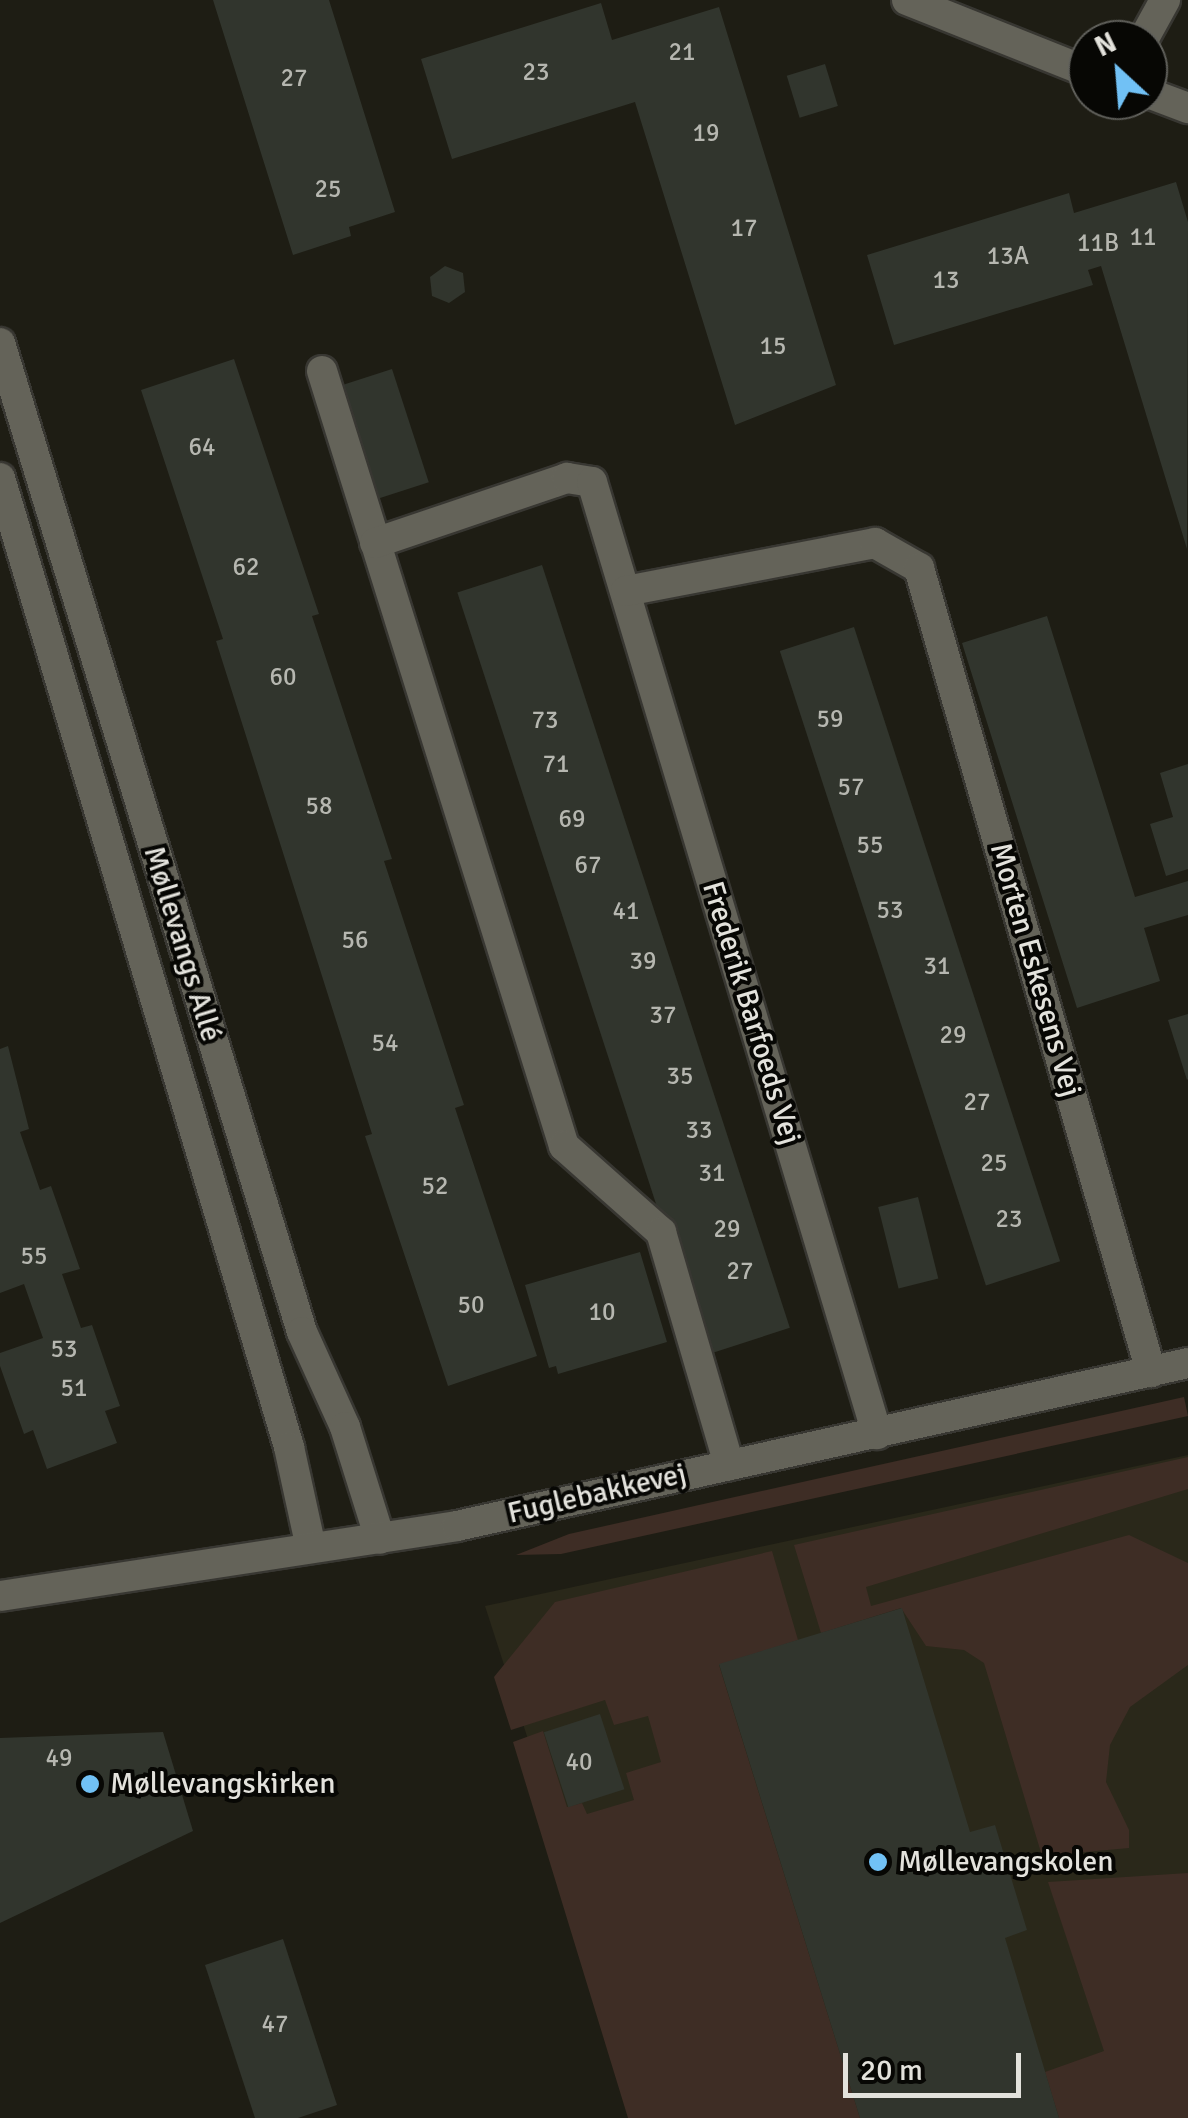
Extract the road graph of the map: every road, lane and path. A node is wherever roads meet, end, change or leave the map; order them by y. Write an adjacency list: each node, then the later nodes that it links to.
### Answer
1 (907, 0): 2 (street)
2 (1068, 64)
3 (0, 343): 12 (street, Møllevangs Allé)
4 (322, 370): 6 (street)
5 (0, 478): 13 (street, Møllevangs Allé)
6 (375, 542): 7 (street, Frederik Barfoeds Vej); 11 (street)
7 (626, 591): 9 (street, Morten Eskesens Vej); 10 (street, Frederik Barfoeds Vej)
8 (1188, 1363): 9 (street, Fuglebakkevej)
9 (1151, 1372): 10 (street, Fuglebakkevej)
10 (877, 1434): 11 (street, Fuglebakkevej)
11 (729, 1465): 12 (street, Fuglebakkevej)
12 (380, 1539): 13 (street, Fuglebakkevej)
13 (311, 1548): 14 (street, Fuglebakkevej)
14 (0, 1596)

